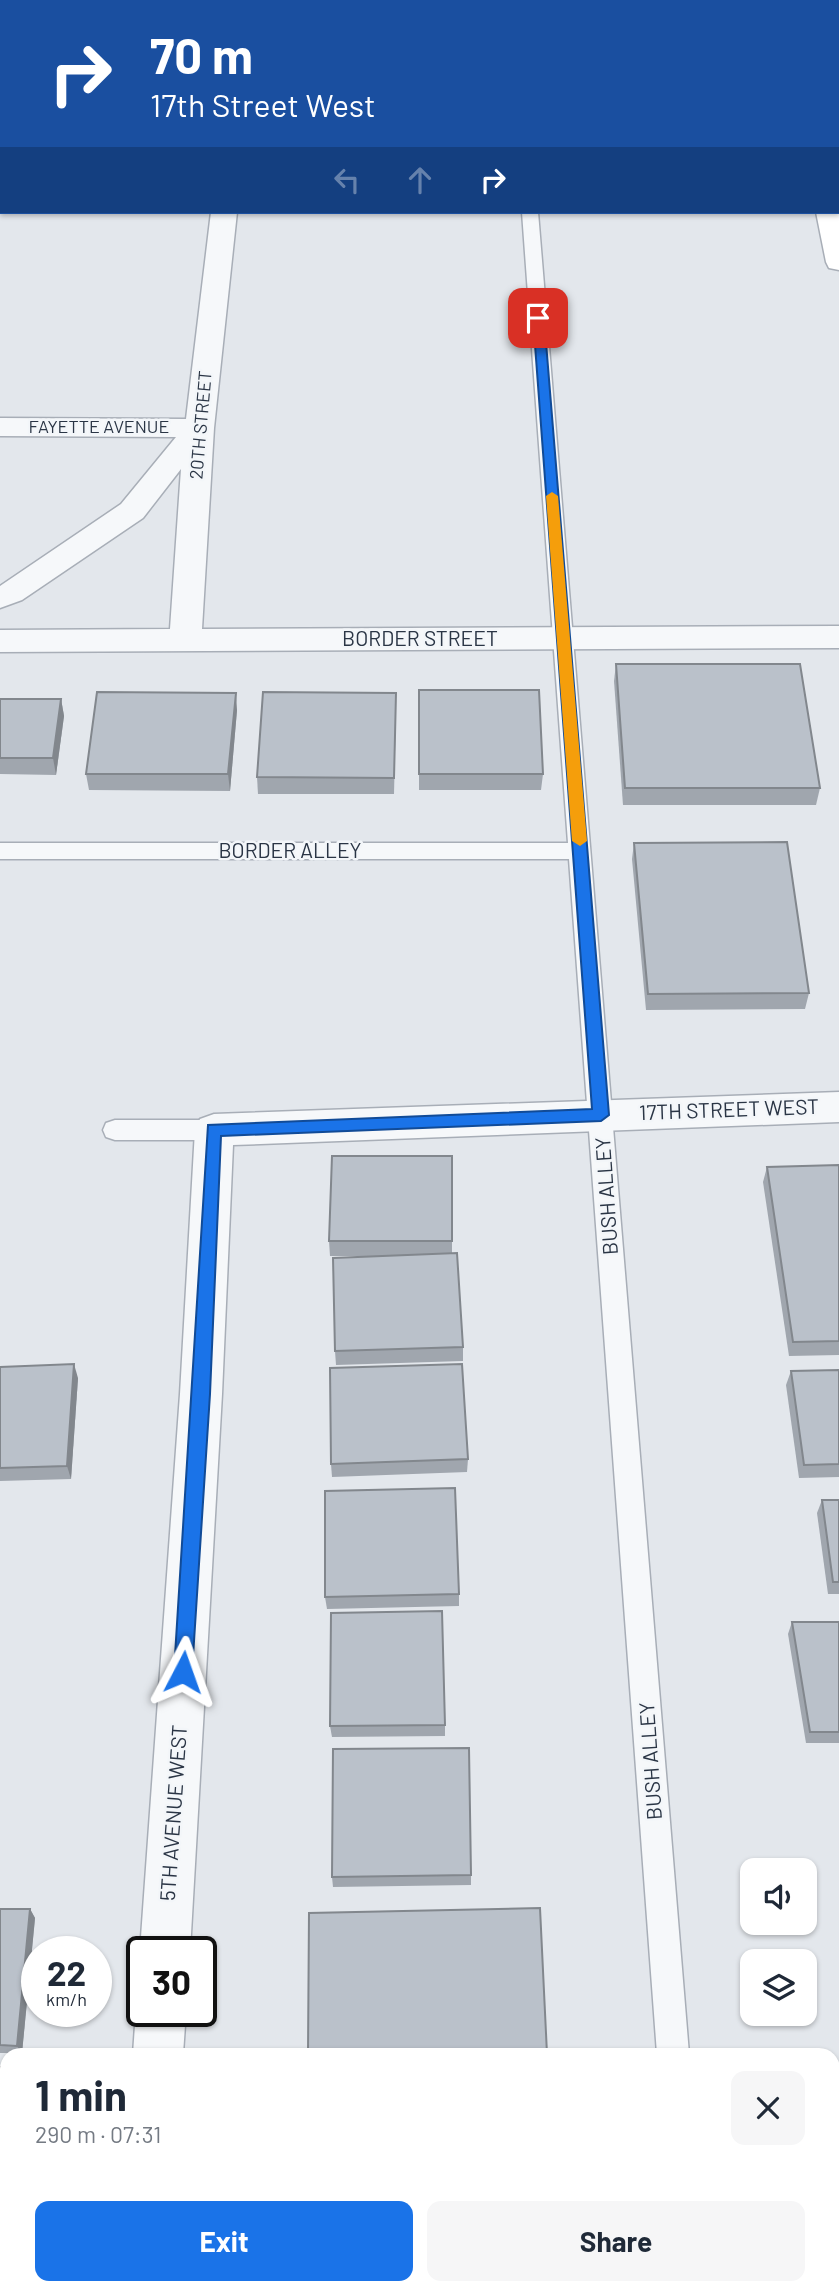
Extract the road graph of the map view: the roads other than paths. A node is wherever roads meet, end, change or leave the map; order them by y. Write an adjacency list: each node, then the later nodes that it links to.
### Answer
1 (224, 214): 6 (street, 20TH STREET)
2 (530, 214): 9 (lane, BUSH ALLEY)
3 (829, 214): 4 (main road)
4 (839, 262)
5 (0, 427): 6 (street, FAYETTE AVENUE)
6 (199, 428): 7 (street); 10 (street, 20TH STREET)
7 (0, 597)
8 (839, 637): 9 (street, BORDER STREET)
9 (563, 639): 10 (street, BORDER STREET); 13 (lane, BUSH ALLEY)
10 (186, 640): 11 (street, BORDER STREET)
11 (0, 641)
12 (0, 851): 13 (lane, BORDER ALLEY)
13 (580, 851): 15 (lane, BUSH ALLEY)
14 (839, 1107): 15 (street, 17TH STREET WEST)
15 (601, 1115): 17 (street, 17TH STREET WEST); 21 (lane, BUSH ALLEY)
16 (115, 1130): 17 (lane, 17TH STREET WEST)
17 (214, 1130): 18 (street, 5TH AVENUE WEST)
18 (166, 1936)
19 (160, 2027): 20 (street)
20 (158, 2048)
21 (673, 2048)

